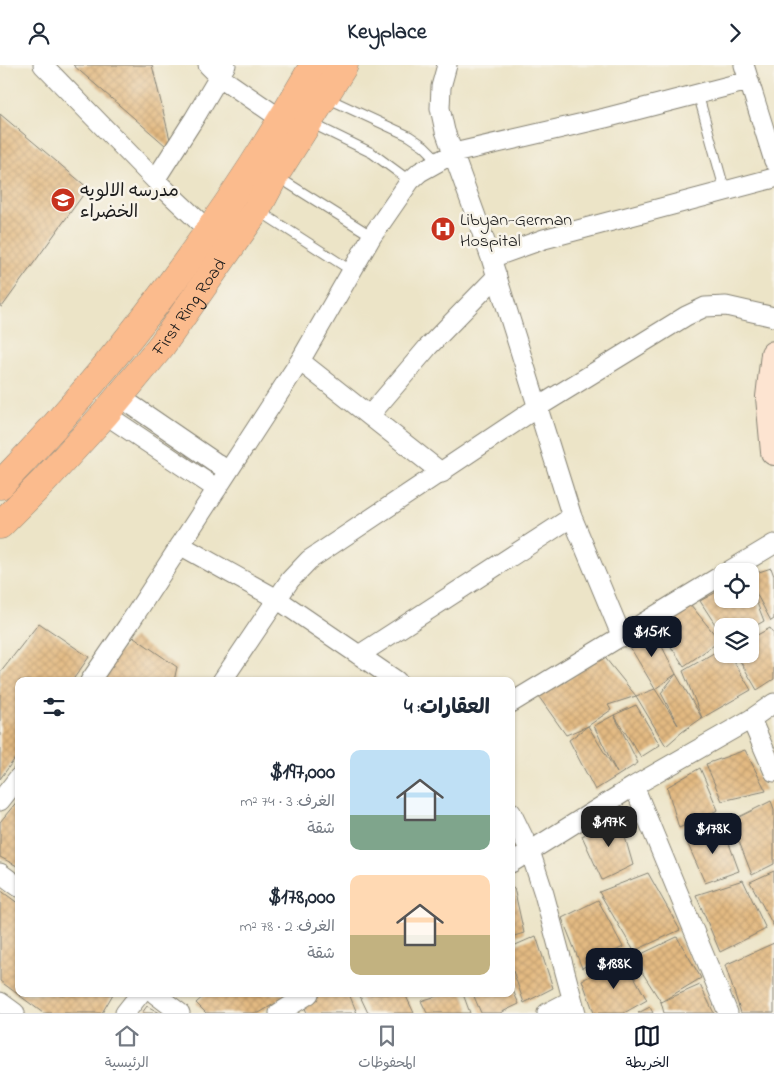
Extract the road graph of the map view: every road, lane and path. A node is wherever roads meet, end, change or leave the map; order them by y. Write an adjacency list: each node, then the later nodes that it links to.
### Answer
1 (43, 65): 16 (street)
2 (314, 65): 9 (main road, First Ring Road)
3 (344, 65): 8 (main road, First Ring Road)
4 (447, 65): 12 (street)
5 (218, 69): 9 (street); 16 (street)
6 (746, 73): 7 (street); 11 (street)
7 (698, 94): 12 (street); 18 (lane)
8 (325, 97): 10 (main road, First Ring Road); 12 (lane)
9 (281, 119): 20 (main road, First Ring Road)
10 (309, 122): 14 (main road, First Ring Road); 17 (lane)
11 (770, 132): 13 (street)
12 (447, 157): 17 (street); 22 (street)
13 (774, 161)
14 (276, 175): 19 (main road, First Ring Road); 21 (lane)
15 (774, 178): 18 (street)
16 (155, 180): 20 (street)
17 (410, 181): 21 (street)
18 (725, 191): 22 (street)
19 (257, 209): 23 (lane); 27 (main road, First Ring Road)
20 (208, 231): 33 (main road, First Ring Road)
21 (372, 235): 23 (street)
22 (494, 267): 28 (street); 29 (street)
23 (352, 271): 26 (street)
24 (774, 317): 28 (street)
25 (774, 354): 30 (street)
26 (300, 361): 29 (street); 31 (street)
27 (112, 405): 31 (street); 34 (street); 36 (main road, First Ring Road)
28 (538, 407): 32 (street); 35 (street)
29 (370, 415): 32 (street)
30 (774, 452)
31 (228, 471): 34 (street)
32 (442, 473): 41 (street)
33 (0, 485)
34 (217, 489): 38 (street)
35 (572, 517): 42 (street); 43 (street)
36 (0, 525)
37 (774, 544): 39 (street)
38 (180, 545): 41 (street); 44 (street)
39 (742, 563)
40 (714, 580): 42 (street)
41 (277, 599): 43 (street); 45 (street)
42 (622, 637): 47 (street)
43 (359, 655): 46 (street)
44 (93, 677)
45 (225, 677)
46 (391, 677)
47 (515, 701)
48 (774, 703): 49 (street)
49 (751, 719): 50 (street); 52 (street)
50 (774, 773)
51 (15, 782): 53 (street)
52 (634, 786): 55 (street); 69 (street)
53 (0, 801)
54 (515, 820): 55 (street)
55 (530, 851): 56 (street); 63 (street)
56 (515, 860)
57 (0, 873): 58 (street)
58 (15, 884)
59 (138, 997): 65 (street)
60 (159, 997): 66 (street)
61 (304, 997): 67 (street)
62 (0, 1002): 64 (street)
63 (574, 1007): 68 (street)
64 (15, 1013)
65 (125, 1013)
66 (180, 1013)
67 (279, 1013)
68 (547, 1013)
69 (728, 1013)

